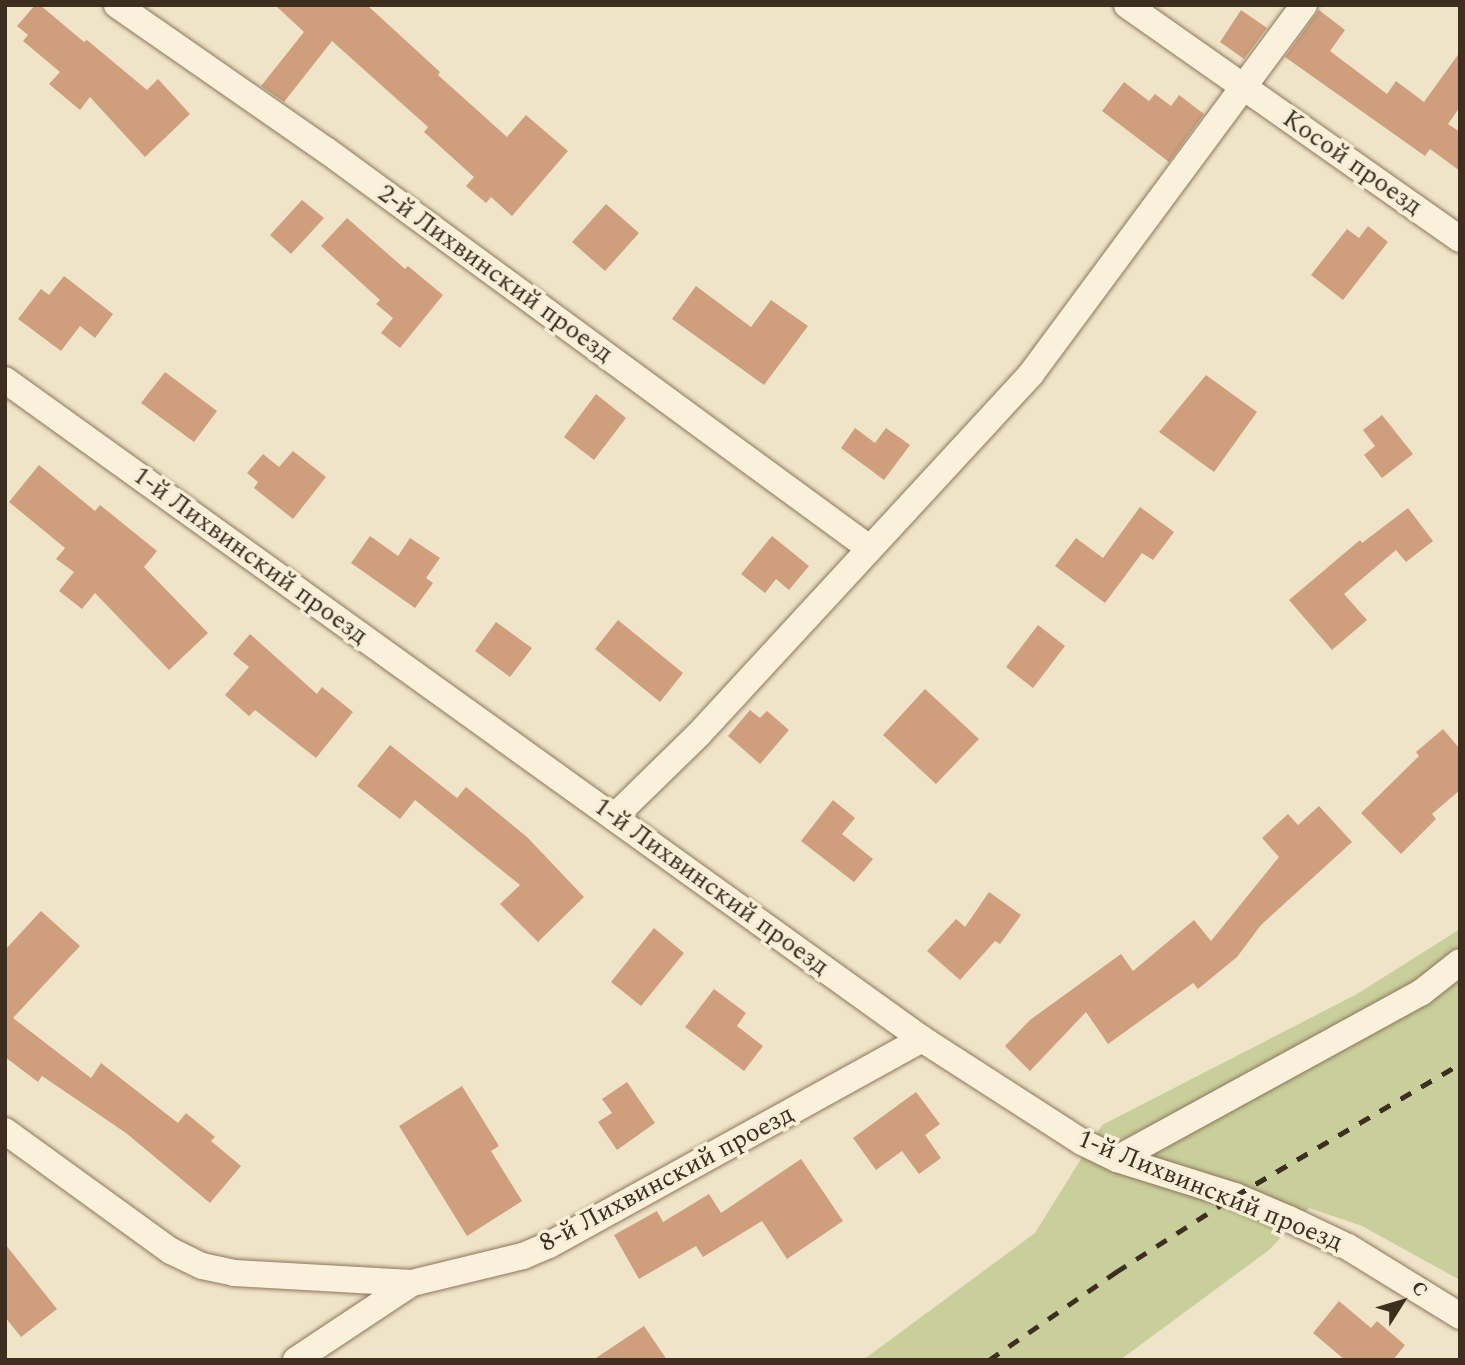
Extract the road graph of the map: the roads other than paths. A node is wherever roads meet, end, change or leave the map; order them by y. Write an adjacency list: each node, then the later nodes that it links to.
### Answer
1 (117, 5): 7 (street, 2-й Лихвинский проезд)
2 (1127, 5): 4 (street, Косой проезд)
3 (1304, 5): 4 (street)
4 (1243, 89): 5 (street, Косой проезд); 7 (street)
5 (1460, 239)
6 (5, 380): 8 (street, 1-й Лихвинский проезд)
7 (869, 548): 8 (street)
8 (614, 817): 10 (street, 1-й Лихвинский проезд)
9 (1460, 962): 12 (street)
10 (922, 1039): 12 (street, 1-й Лихвинский проезд); 13 (street, 8-й Лихвинский проезд)
11 (5, 1131): 13 (street)
12 (1117, 1159): 14 (street, 1-й Лихвинский проезд)
13 (412, 1283): 15 (street, 8-й Лихвинский проезд)
14 (1460, 1316)
15 (296, 1360)

